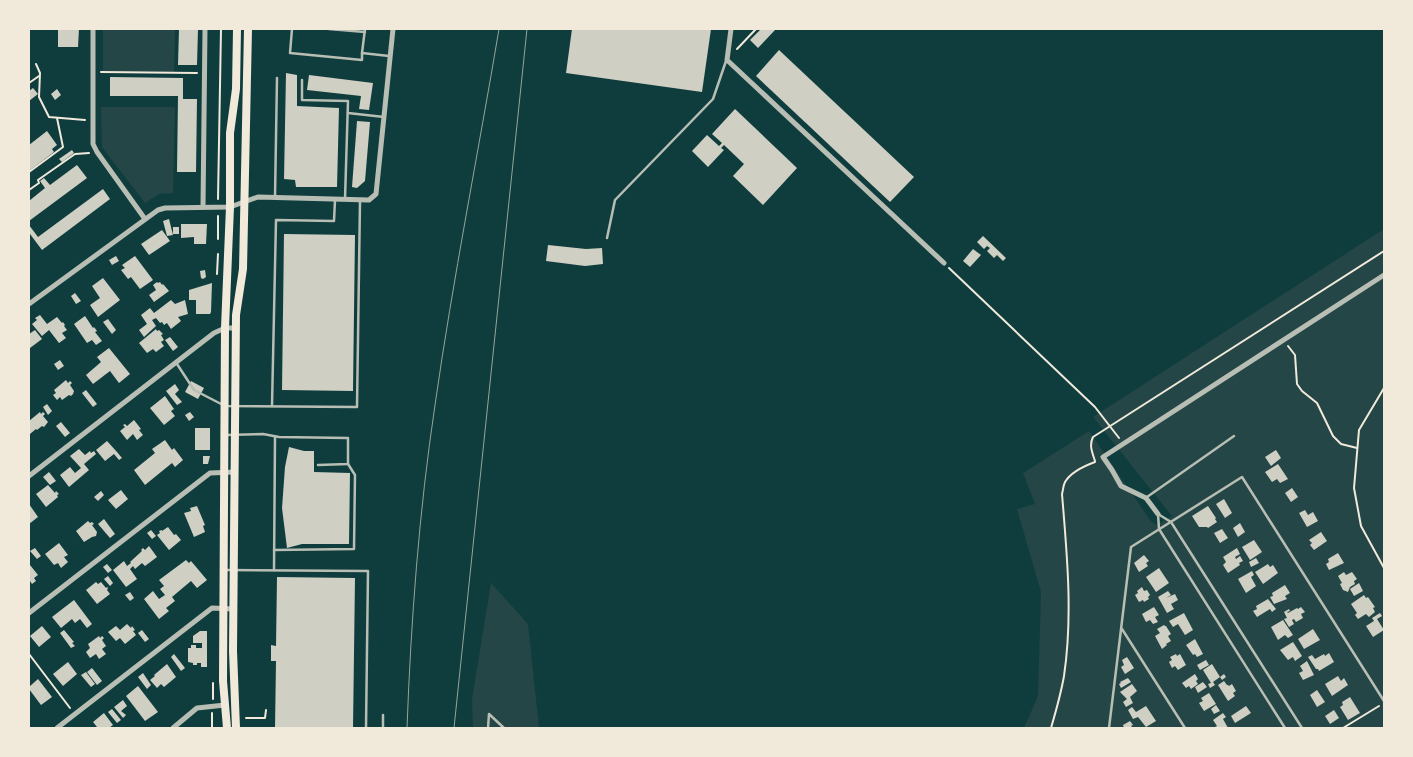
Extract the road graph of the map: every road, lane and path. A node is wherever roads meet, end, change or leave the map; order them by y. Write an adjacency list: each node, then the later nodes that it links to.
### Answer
1 (93, 29): 15 (street)
2 (204, 29): 16 (street)
3 (237, 29): 34 (main road)
4 (248, 29): 32 (main road)
5 (292, 29): 11 (lane)
6 (329, 29): 10 (lane)
7 (394, 29): 12 (street)
8 (731, 29): 13 (street)
9 (756, 29): 13 (path)
10 (365, 31): 11 (lane)
11 (362, 53): 12 (lane)
12 (391, 56): 22 (street)
13 (727, 60): 36 (lane); 38 (street)
14 (36, 64): 17 (path)
15 (92, 72): 16 (path); 24 (street)
16 (204, 73): 33 (street)
17 (40, 76): 20 (path); 23 (path)
18 (277, 78): 28 (lane)
19 (302, 80): 21 (lane)
20 (29, 83)
21 (348, 114): 22 (lane); 30 (lane)
22 (384, 117): 31 (street)
23 (57, 118): 24 (path); 26 (path)
24 (92, 121): 25 (street)
25 (97, 152): 27 (path); 35 (street)
26 (29, 172)
27 (29, 190)
28 (275, 198): 29 (street); 32 (street)
29 (335, 199): 30 (street); 48 (lane)
30 (345, 199): 31 (street)
31 (360, 200): 48 (lane)
32 (244, 203): 34 (street); 42 (main road)
33 (203, 207): 34 (street); 35 (street)
34 (230, 207): 41 (main road)
35 (145, 219): 40 (street)
36 (607, 238)
37 (1384, 251): 49 (path)
38 (944, 263): 49 (path)
39 (1384, 275): 43 (street)
40 (29, 304)
41 (225, 328): 42 (street); 44 (street); 46 (main road)
42 (236, 328): 47 (main road)
43 (1283, 340): 54 (street); 55 (path)
44 (176, 362): 46 (lane); 60 (street)
45 (1384, 388): 55 (path)
46 (225, 406): 47 (lane); 51 (main road)
47 (236, 406): 48 (lane); 50 (main road)
48 (272, 406)
49 (1110, 426): 54 (path); 89 (path)
50 (235, 434): 51 (lane); 52 (lane); 59 (main road)
51 (224, 435): 58 (main road)
52 (275, 436): 56 (lane); 65 (lane)
53 (1234, 436): 61 (lane)
54 (1123, 444): 61 (street)
55 (1357, 448): 66 (path)
56 (348, 464): 57 (lane); 65 (lane)
57 (318, 465)
58 (224, 472): 59 (street); 67 (main road); 72 (street)
59 (235, 472): 68 (main road)
60 (29, 476)
61 (1146, 498): 62 (street)
62 (1158, 514): 63 (lane); 64 (lane)
63 (1171, 522): 64 (lane); 75 (lane); 93 (lane)
64 (1159, 529): 73 (lane); 92 (lane)
65 (274, 550): 69 (lane)
66 (1384, 568)
67 (224, 570): 68 (lane); 70 (main road)
68 (234, 570): 69 (lane); 71 (main road)
69 (274, 570): 85 (lane)
70 (224, 608): 71 (street); 76 (main road); 78 (street)
71 (233, 609): 80 (main road)
72 (29, 613)
73 (1122, 628): 90 (lane); 91 (lane)
74 (29, 654): 78 (path)
75 (1384, 702): 94 (path)
76 (225, 705): 82 (street); 83 (main road)
77 (266, 710): 80 (path)
78 (75, 714): 81 (street)
79 (383, 715): 86 (lane)
80 (236, 718): 84 (main road)
81 (57, 728)
82 (173, 728)
83 (227, 728)
84 (236, 728)
85 (366, 728)
86 (383, 728)
87 (488, 728): 88 (lane)
88 (504, 728)
89 (1051, 728)
90 (1109, 728)
91 (1185, 728)
92 (1285, 728)
93 (1302, 728)
94 (1343, 728)

